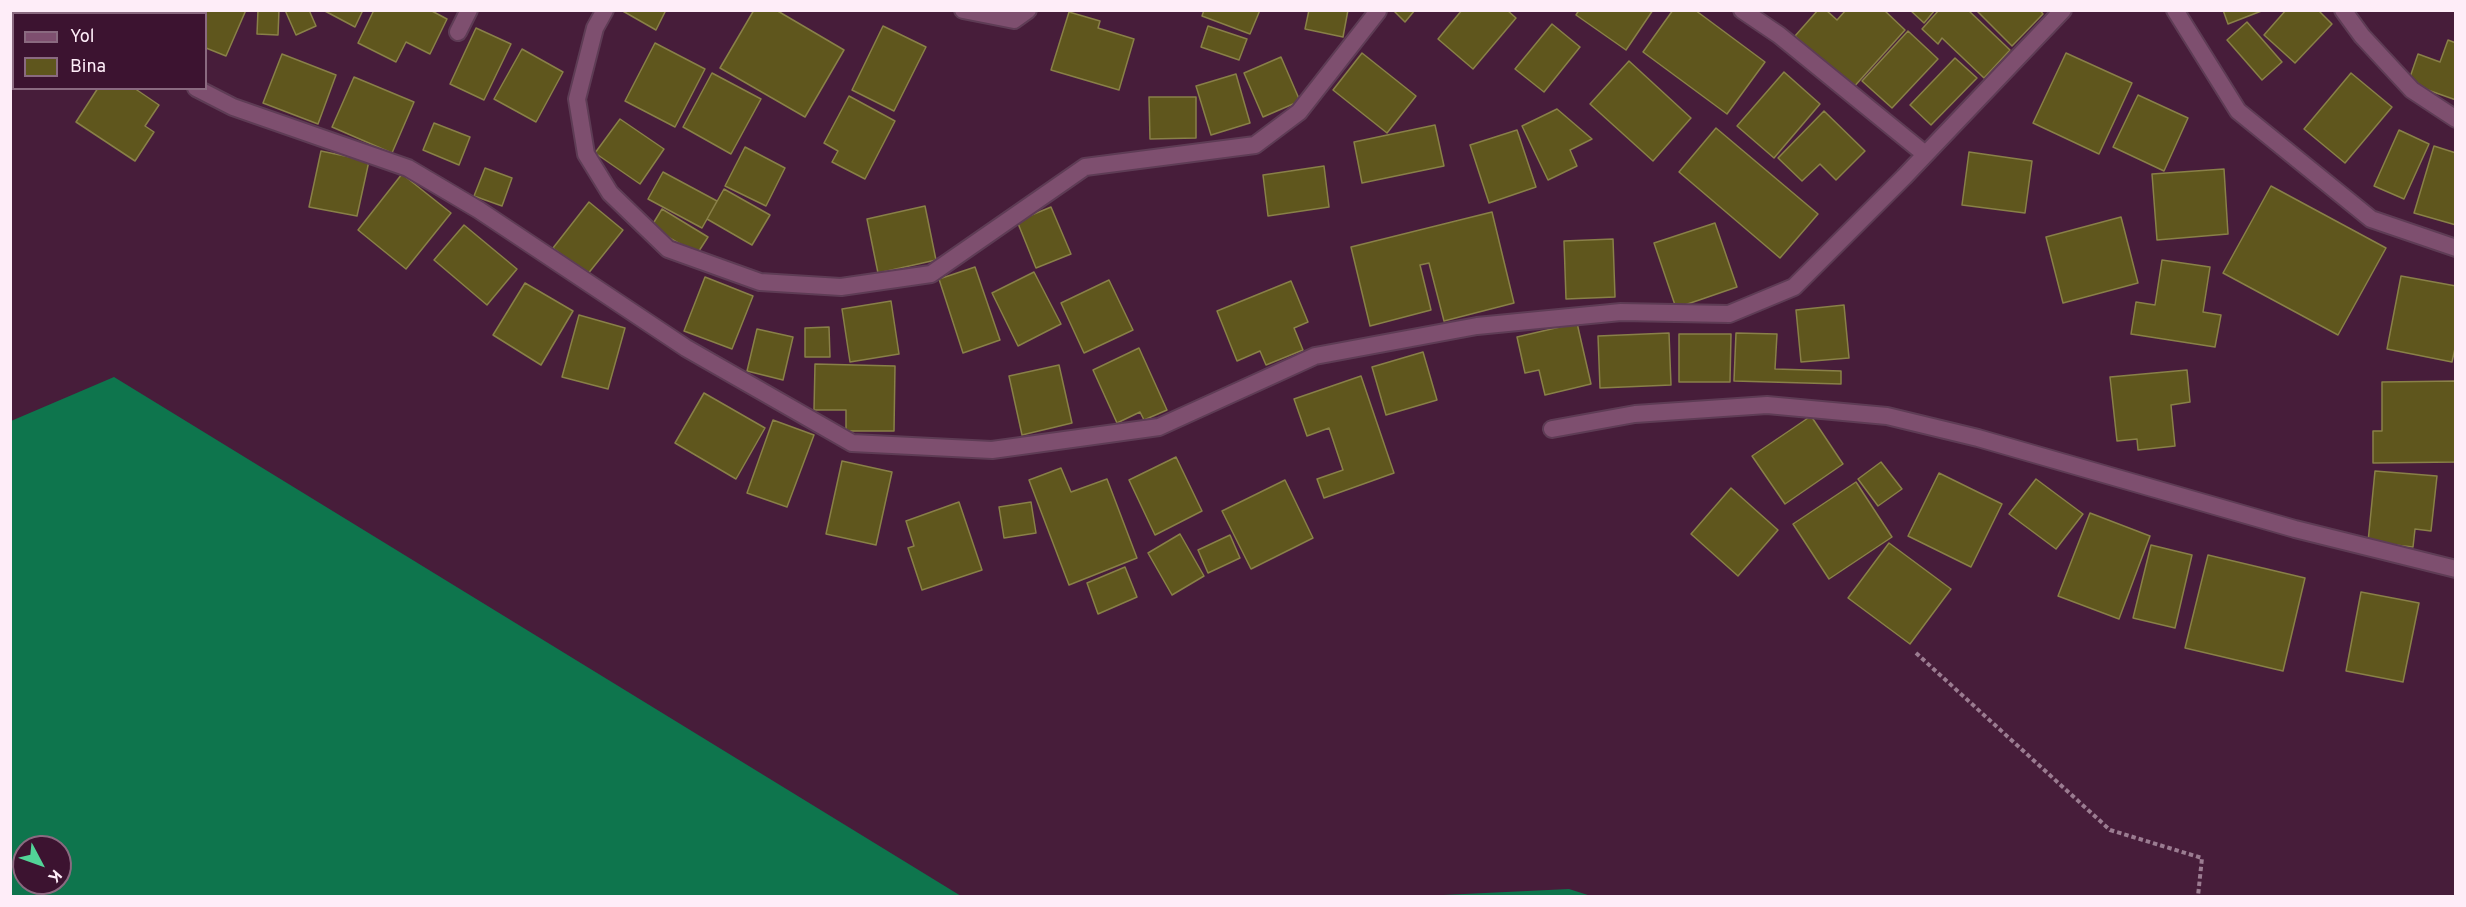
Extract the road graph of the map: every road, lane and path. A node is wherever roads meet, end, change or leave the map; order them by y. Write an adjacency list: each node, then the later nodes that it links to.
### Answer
1 (469, 10): 10 (street)
2 (606, 10): 5 (street)
3 (963, 10): 4 (street)
4 (1028, 10)
5 (1376, 10)
6 (1742, 10): 13 (street)
7 (2063, 10): 13 (street)
8 (2175, 10): 14 (street)
9 (2343, 10): 12 (street)
10 (458, 32)
11 (200, 90): 13 (street)
12 (2456, 119)
13 (1925, 154)
14 (2456, 248)
15 (1551, 429): 16 (street)
16 (2456, 569)
17 (1916, 653): 18 (path)
18 (2198, 897)

